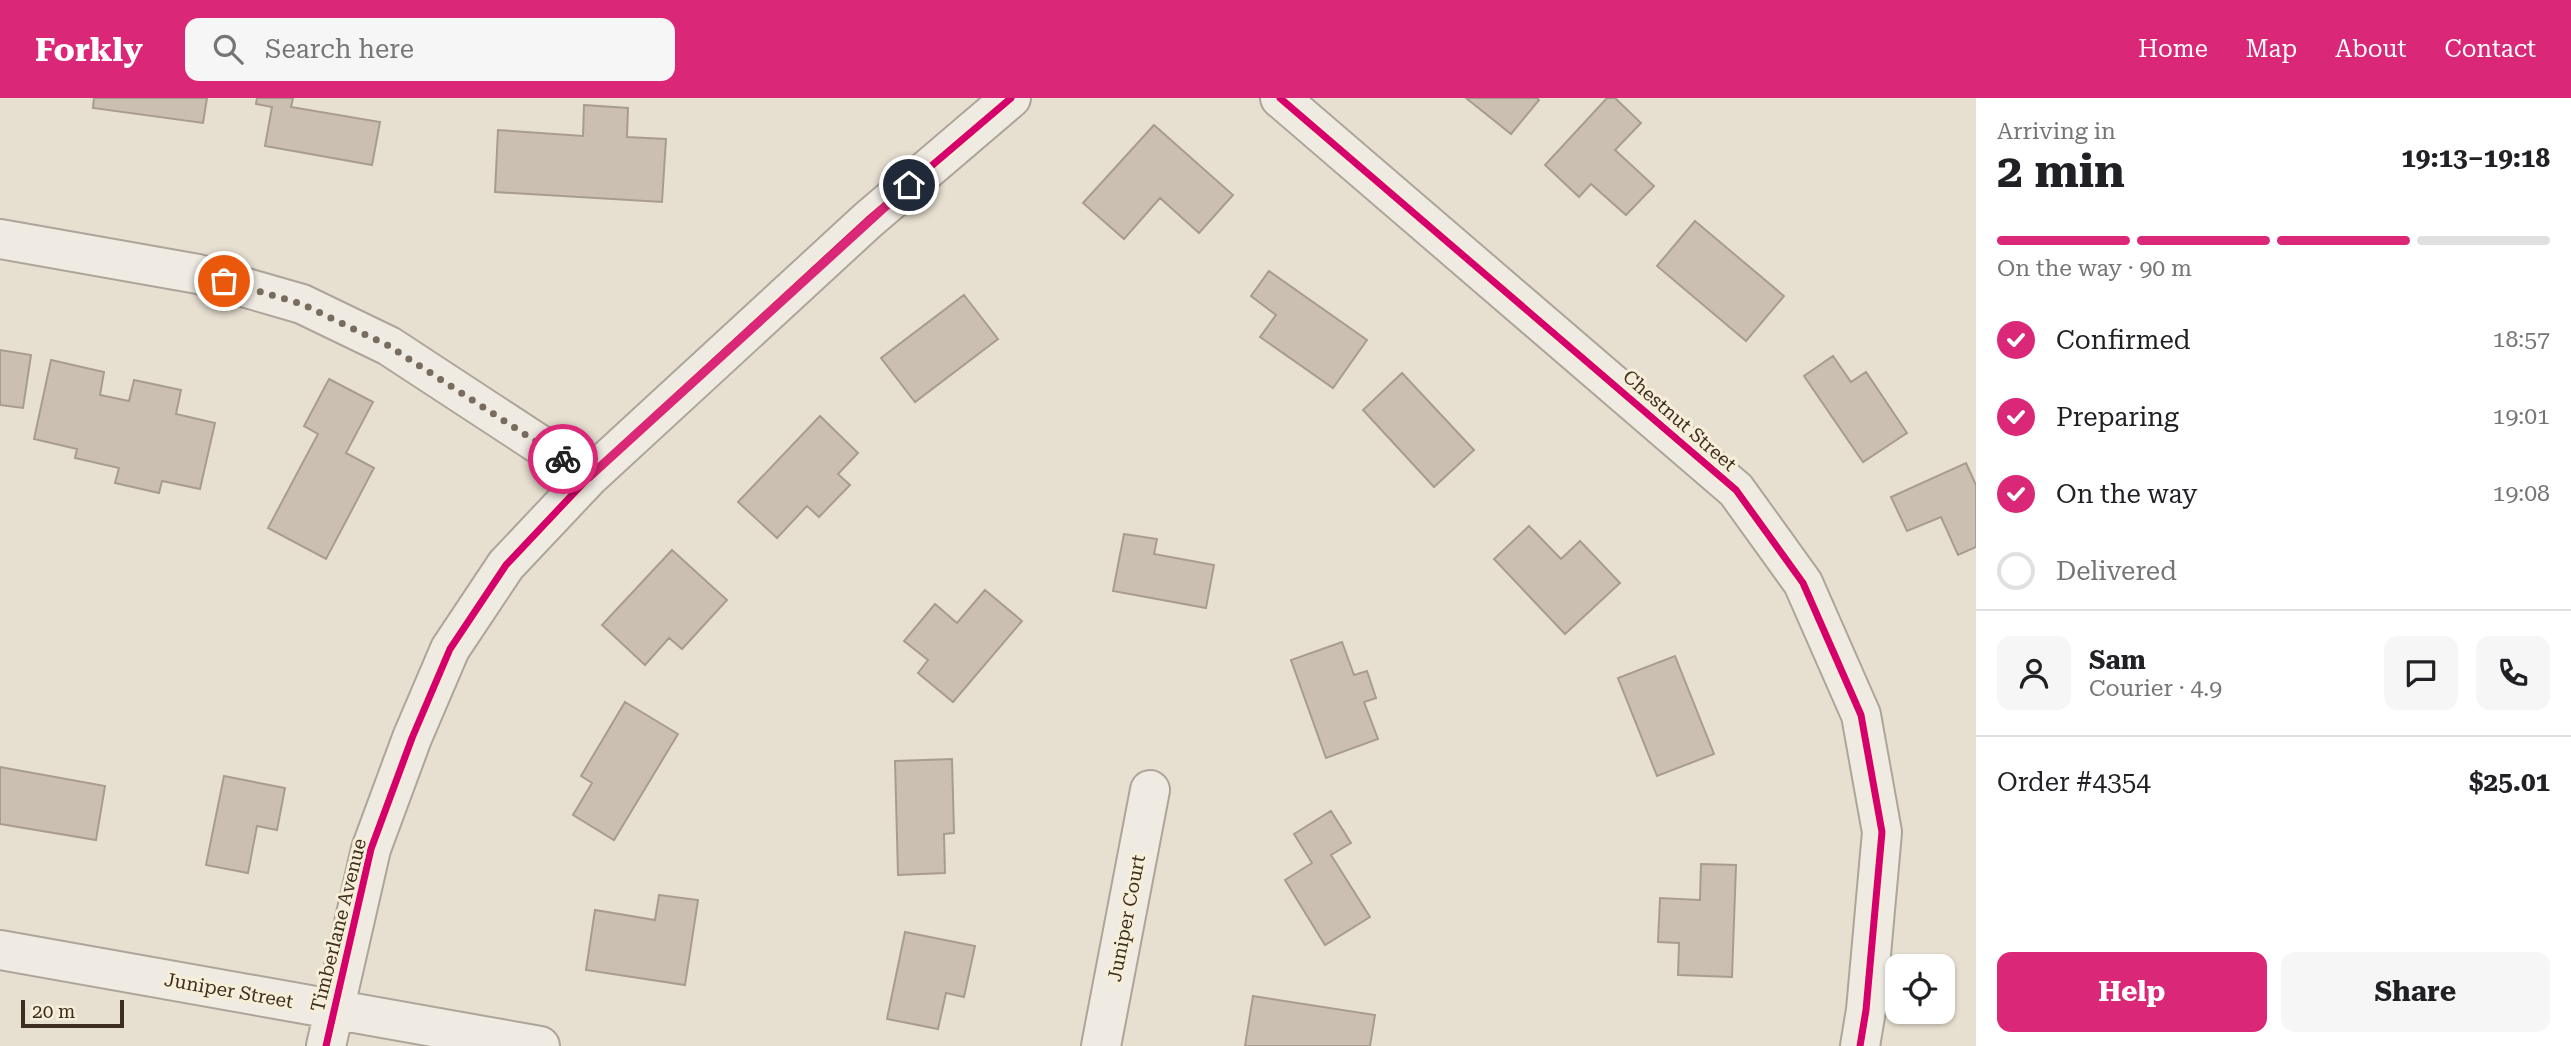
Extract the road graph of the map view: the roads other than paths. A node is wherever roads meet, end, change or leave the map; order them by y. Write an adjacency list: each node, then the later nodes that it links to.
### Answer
1 (1011, 98): 4 (street, Timberlane Avenue)
2 (1280, 98): 11 (street, Chestnut Street)
3 (0, 239): 4 (street)
4 (589, 477): 7 (street, Timberlane Avenue)
5 (1150, 790): 10 (street, Juniper Court)
6 (0, 950): 7 (street, Juniper Street)
7 (333, 1009): 8 (street, Timberlane Avenue); 9 (street, Juniper Street)
8 (326, 1046)
9 (540, 1046)
10 (1101, 1046)
11 (1860, 1046)

